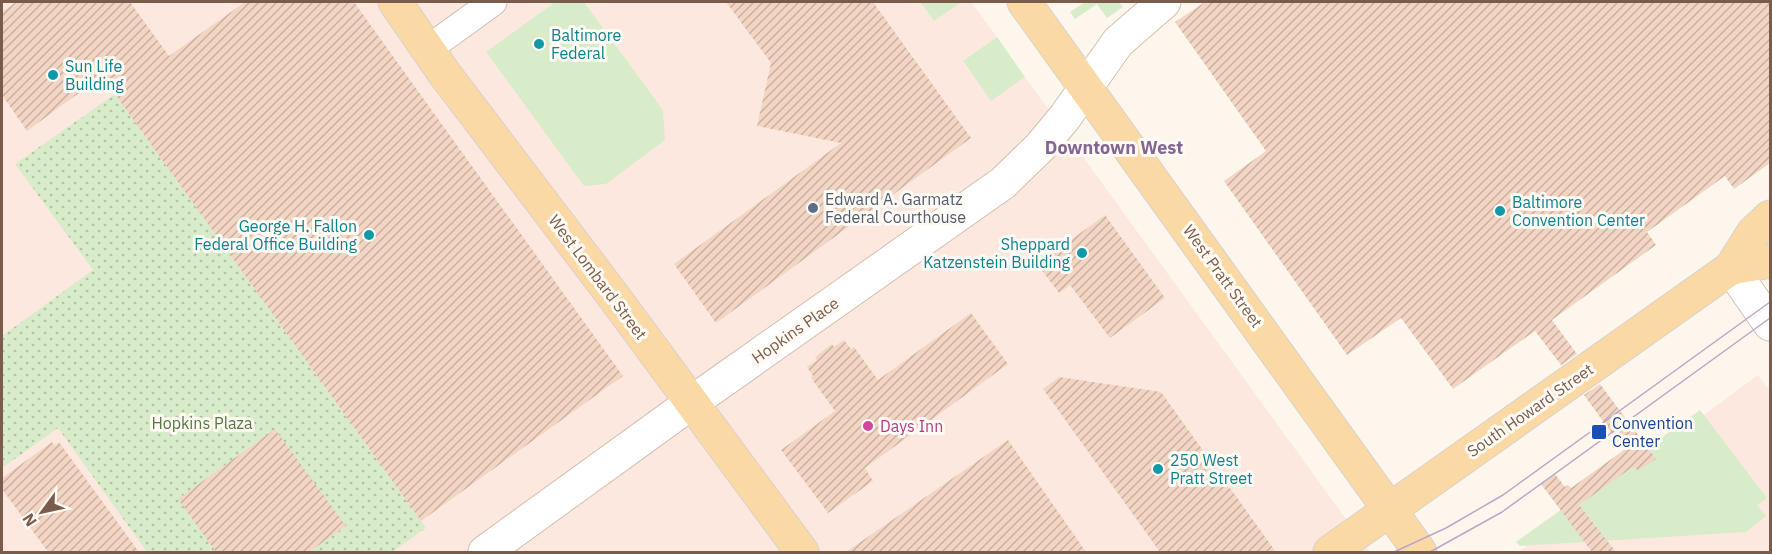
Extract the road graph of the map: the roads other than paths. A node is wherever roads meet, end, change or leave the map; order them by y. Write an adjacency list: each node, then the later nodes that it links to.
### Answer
1 (395, 2): 5 (main road, West Lombard Street)
2 (493, 2): 5 (street)
3 (1024, 2): 6 (main road, West Pratt Street)
4 (1164, 2): 6 (main road, Hopkins Place)
5 (428, 49): 11 (main road, West Lombard Street)
6 (1086, 88): 11 (main road, Hopkins Place); 12 (main road, West Pratt Street)
7 (1770, 217): 9 (main road, South Howard Street)
8 (1770, 261): 9 (main road, South Howard Street)
9 (1731, 268): 10 (main road); 12 (main road, South Howard Street)
10 (1770, 324)
11 (691, 402): 13 (main road, Hopkins Place); 14 (main road, West Lombard Street)
12 (1390, 509): 15 (main road, South Howard Street); 16 (main road, West Pratt Street)
13 (485, 552)
14 (802, 552)
15 (1330, 552)
16 (1420, 552)

